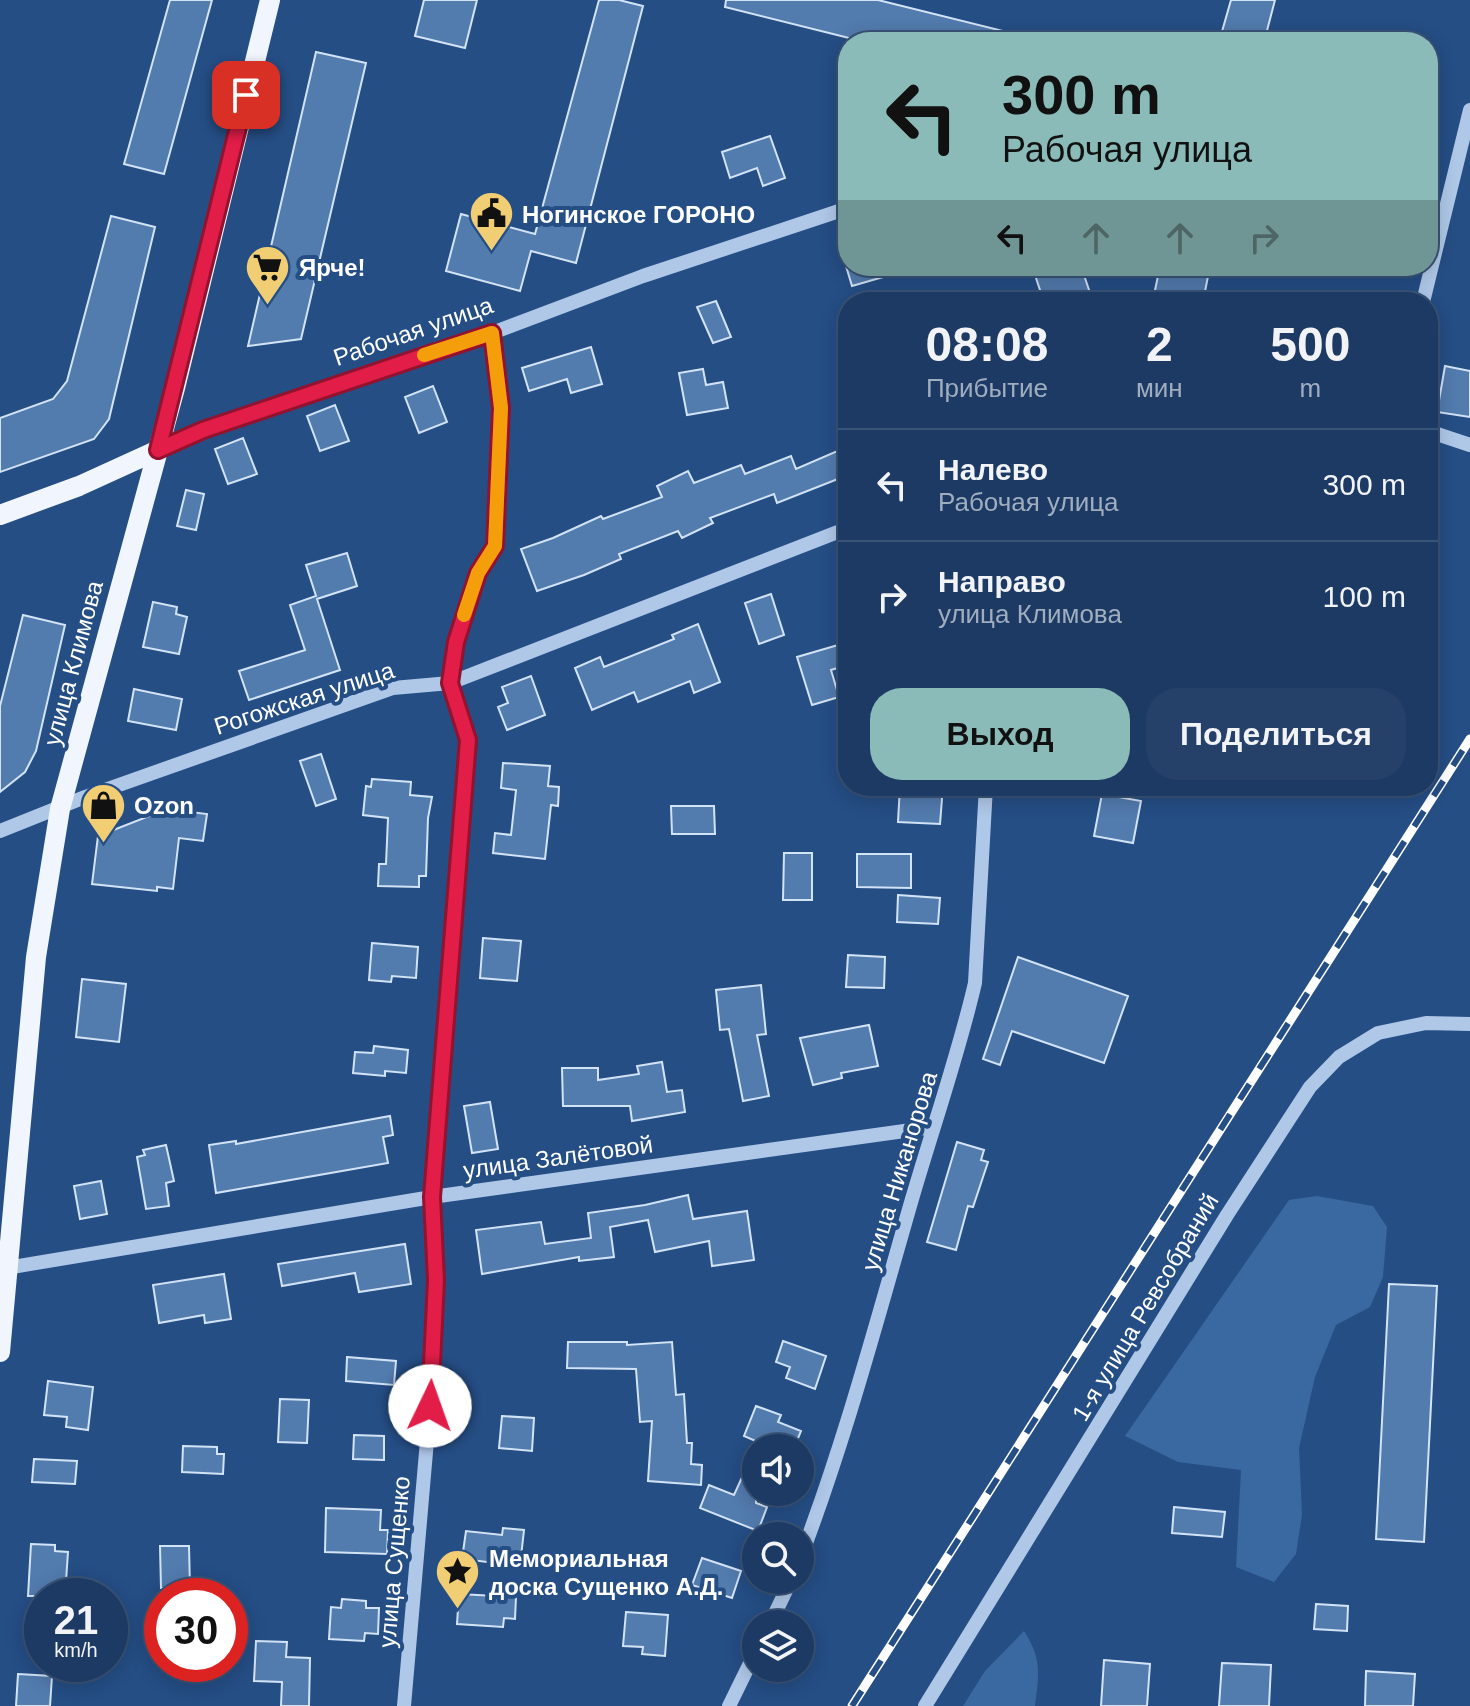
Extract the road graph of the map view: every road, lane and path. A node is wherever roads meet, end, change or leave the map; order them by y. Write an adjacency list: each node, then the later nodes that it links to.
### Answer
1 (270, 0): 8 (main road, улица Климова)
2 (1470, 110): 4 (street)
3 (838, 211): 5 (street, Рабочая улица)
4 (1438, 241)
5 (492, 333): 8 (street, Рабочая улица); 11 (street, улица Сущенко)
6 (1438, 434): 7 (street)
7 (1470, 445)
8 (158, 450): 9 (main road, Рабочая улица); 13 (main road, улица Климова)
9 (0, 515)
10 (838, 532): 11 (street, Рогожская улица)
11 (450, 683): 13 (street, Рогожская улица); 17 (street, улица Сущенко)
12 (985, 796): 16 (street, улица Никанорова)
13 (60, 809): 14 (street, Рогожская улица); 18 (main road, улица Климова)
14 (0, 831)
15 (1470, 1024): 24 (street, 1-я улица Ревсобраний)
16 (933, 1127): 17 (street, улица Залётовой); 20 (street, улица Никанорова)
17 (432, 1197): 18 (street, улица Залётовой); 22 (street, улица Сущенко)
18 (4, 1269): 19 (main road, улица Климова)
19 (0, 1352)
20 (813, 1522)
21 (742, 1680): 23 (street)
22 (404, 1706)
23 (729, 1706)
24 (925, 1706)

